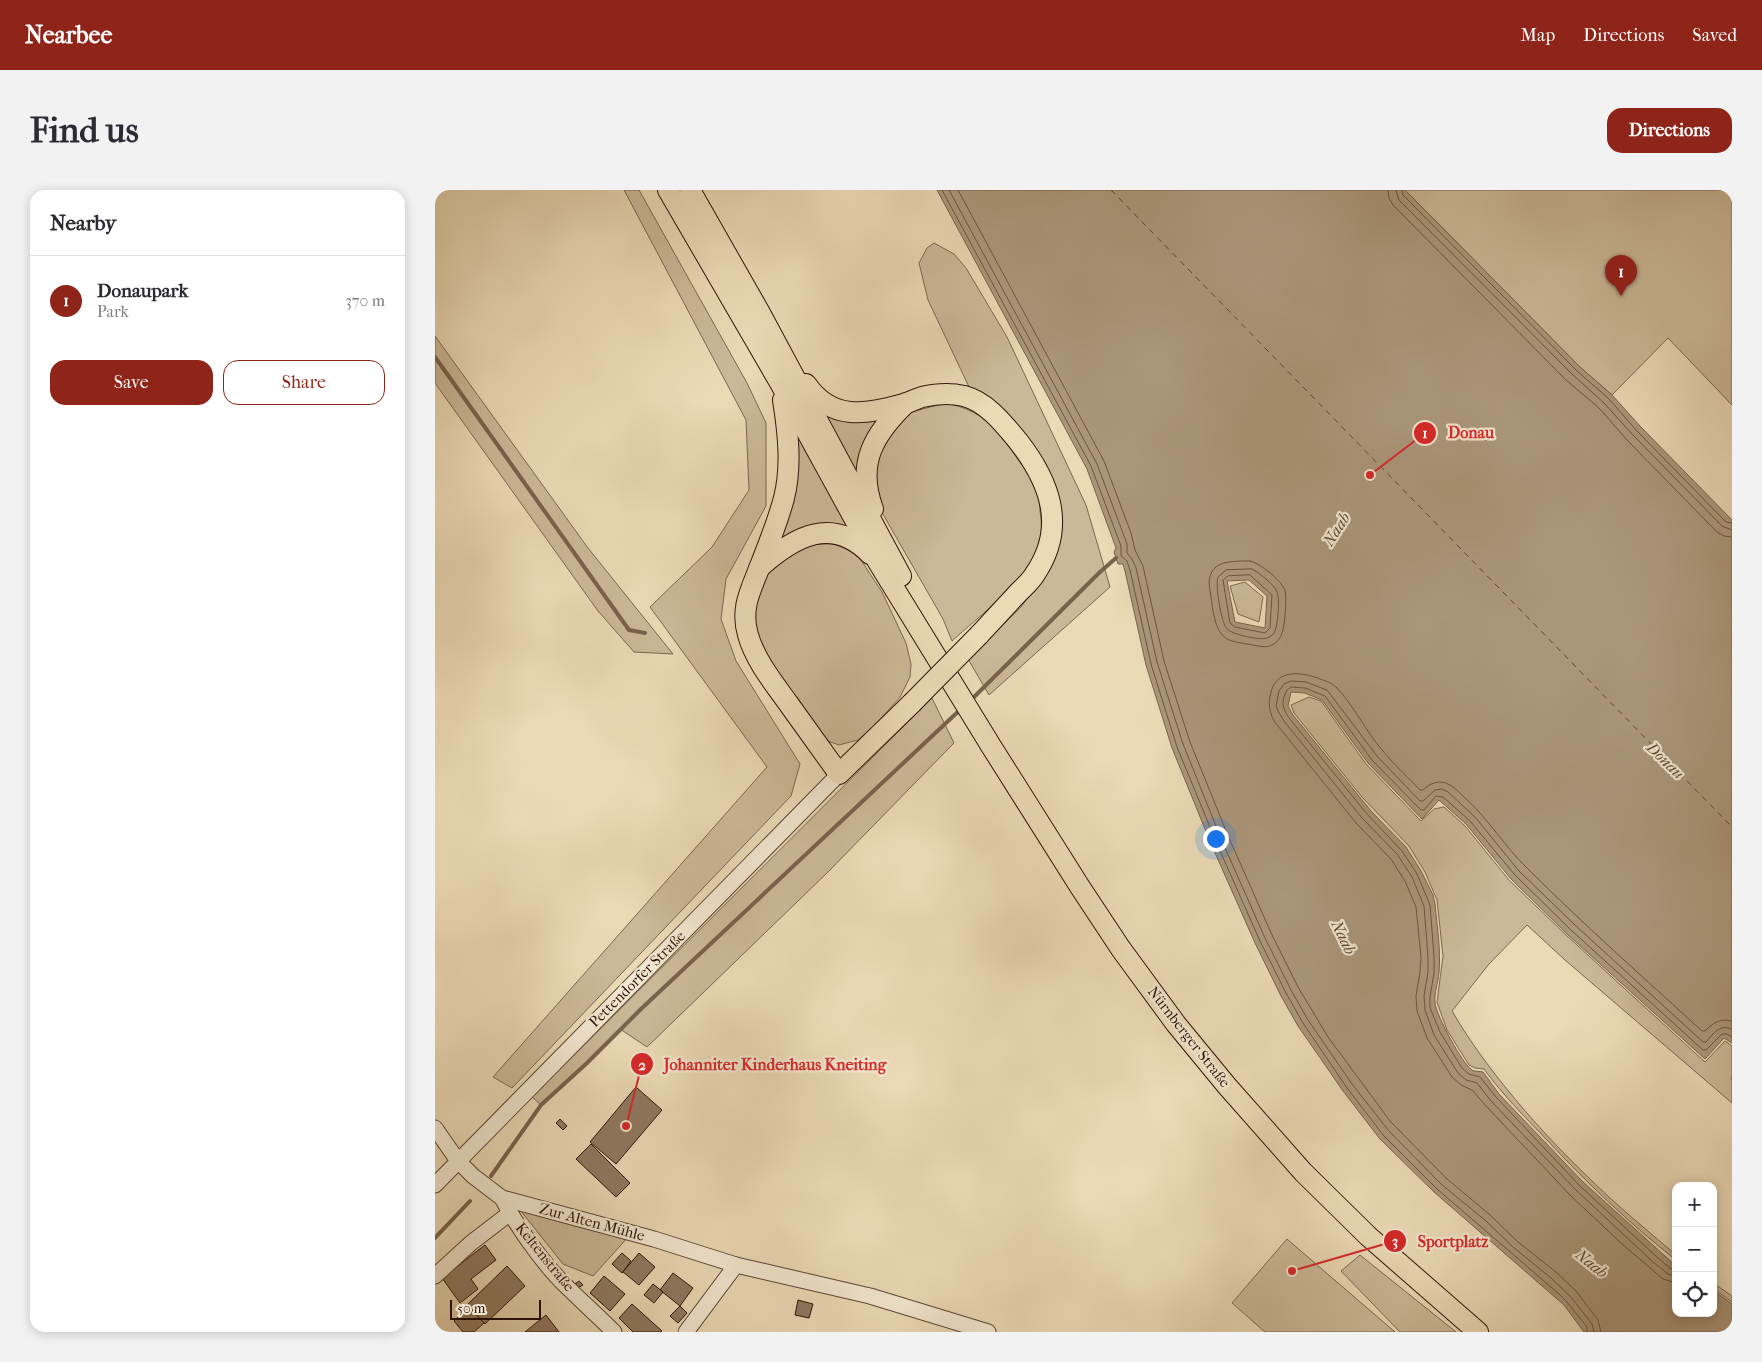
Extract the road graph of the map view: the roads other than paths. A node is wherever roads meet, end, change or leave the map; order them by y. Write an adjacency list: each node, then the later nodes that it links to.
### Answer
1 (668, 190): 4 (main road)
2 (690, 190): 3 (main road)
3 (760, 313): 5 (main road); 8 (main road)
4 (780, 383): 6 (main road); 7 (main road)
5 (906, 403): 8 (main road); 10 (main road, bridge)
6 (878, 562): 7 (main road); 9 (main road)
7 (759, 569): 10 (main road)
8 (898, 570): 9 (main road)
9 (960, 693): 21 (main road, Nürnberger Straße)
10 (839, 774): 12 (street, Pettendorfer Straße)
11 (435, 1128): 12 (street)
12 (458, 1160): 13 (street, Pettendorfer Straße); 14 (street, Zur Alten Mühle)
13 (435, 1185)
14 (502, 1198): 15 (street, Keltenstraße); 16 (street, Zur Alten Mühle)
15 (509, 1212): 17 (street); 18 (street, Keltenstraße)
16 (736, 1265): 19 (street); 20 (street, Zur Alten Mühle)
17 (435, 1276)
18 (615, 1332)
19 (686, 1332)
20 (989, 1332)
21 (1478, 1332)

